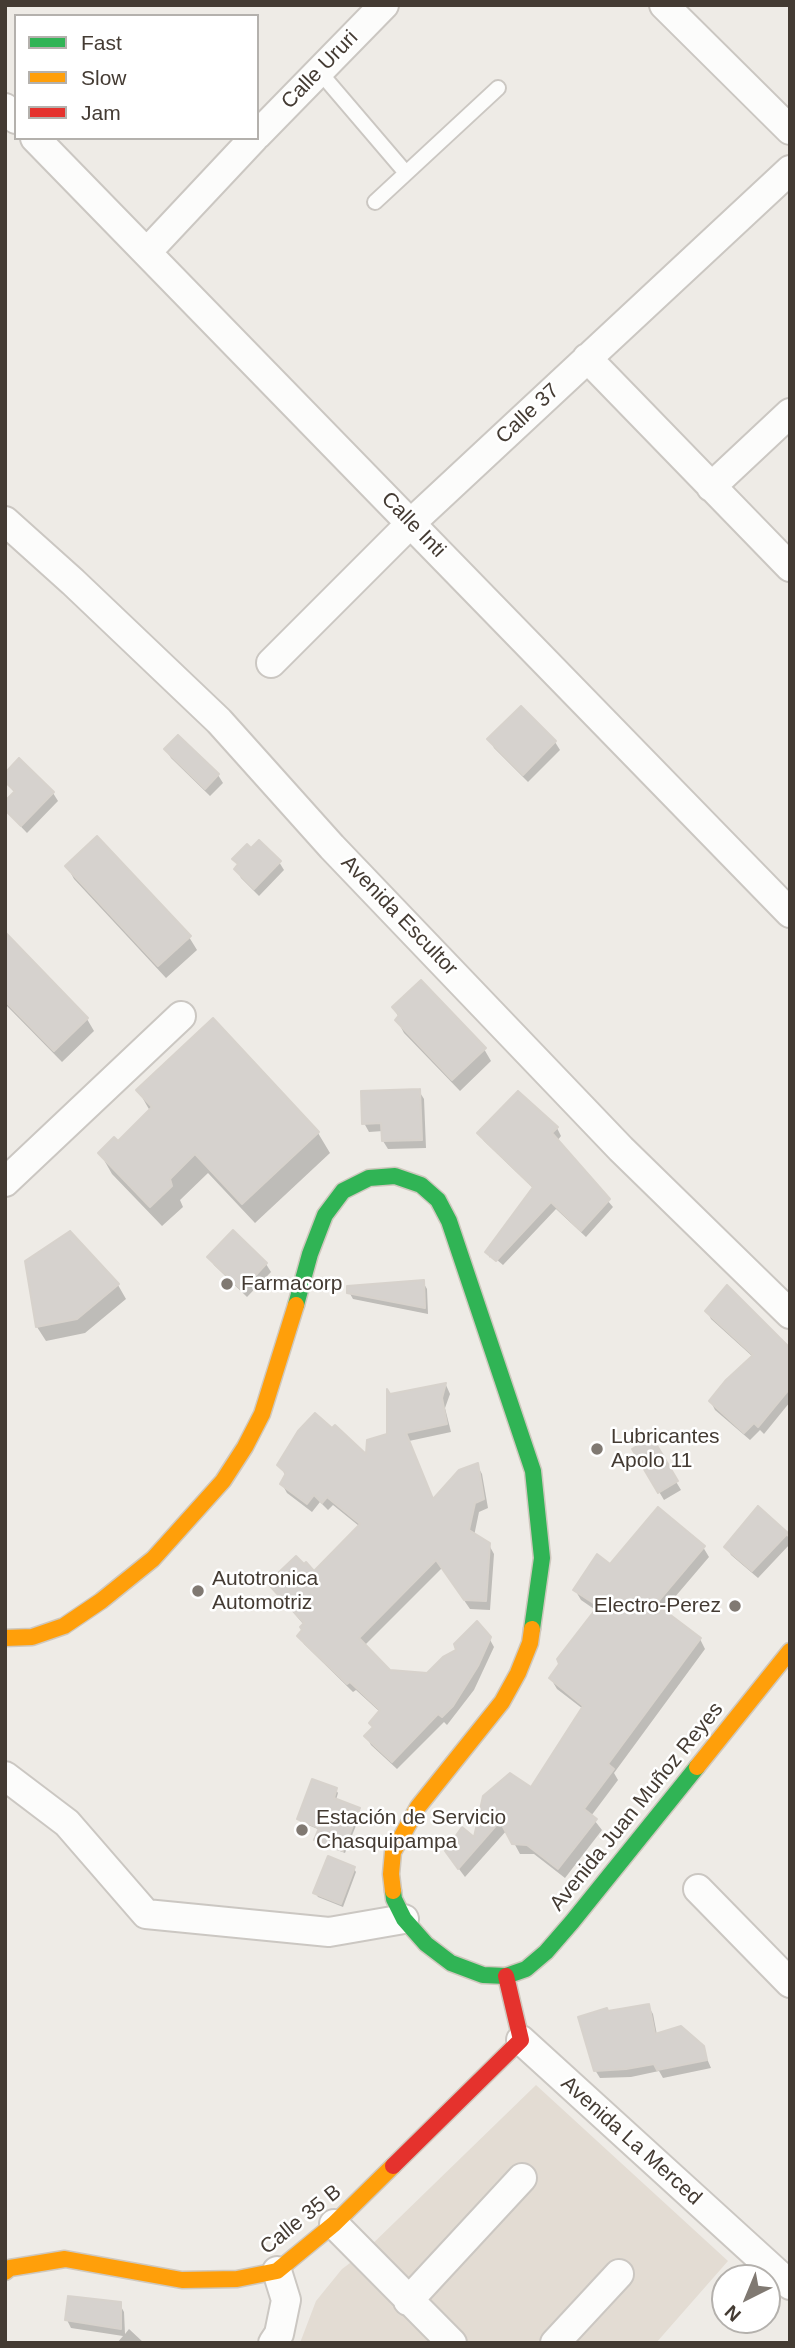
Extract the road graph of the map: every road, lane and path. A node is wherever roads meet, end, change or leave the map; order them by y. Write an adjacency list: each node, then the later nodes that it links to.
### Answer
1 (384, 5): 3 (street, Calle Ururi)
2 (664, 5): 5 (street)
3 (318, 70): 6 (street, Calle Ururi); 10 (lane)
4 (498, 88): 10 (lane)
5 (790, 130)
6 (259, 134)
7 (36, 140): 12 (street, Calle Inti)
8 (253, 140): 12 (street, Calle Ururi)
9 (790, 170): 13 (street, Calle 37)
10 (406, 173): 11 (lane)
11 (375, 202)
12 (147, 252): 17 (street, Calle Inti)
13 (587, 358): 15 (street); 17 (street, Calle 37)
14 (790, 413): 15 (street)
15 (711, 487): 18 (street)
16 (5, 521): 23 (street, Avenida Escultor)
17 (411, 523): 19 (street, Calle 37); 20 (street, Calle Inti)
18 (790, 567)
19 (271, 663)
20 (790, 913)
21 (181, 1016): 22 (street)
22 (5, 1182)
23 (790, 1314)
24 (5, 1638): 28 (main road)
25 (790, 1651): 29 (main road, Avenida Juan Muñoz Reyes)
26 (5, 1776): 28 (street)
27 (698, 1889): 30 (street)
28 (404, 1919): 29 (main road)
29 (506, 1976): 31 (main road)
30 (790, 1983)
31 (521, 2040): 33 (main road, Calle 35 B); 37 (street, Avenida La Merced)
32 (522, 2178): 38 (street)
33 (334, 2224): 34 (main road, Calle 35 B); 38 (street)
34 (277, 2271): 35 (main road, Calle 35 B); 39 (street)
35 (5, 2272)
36 (619, 2274): 41 (street)
37 (790, 2285)
38 (408, 2301): 40 (street)
39 (273, 2343)
40 (452, 2343)
41 (555, 2343)

